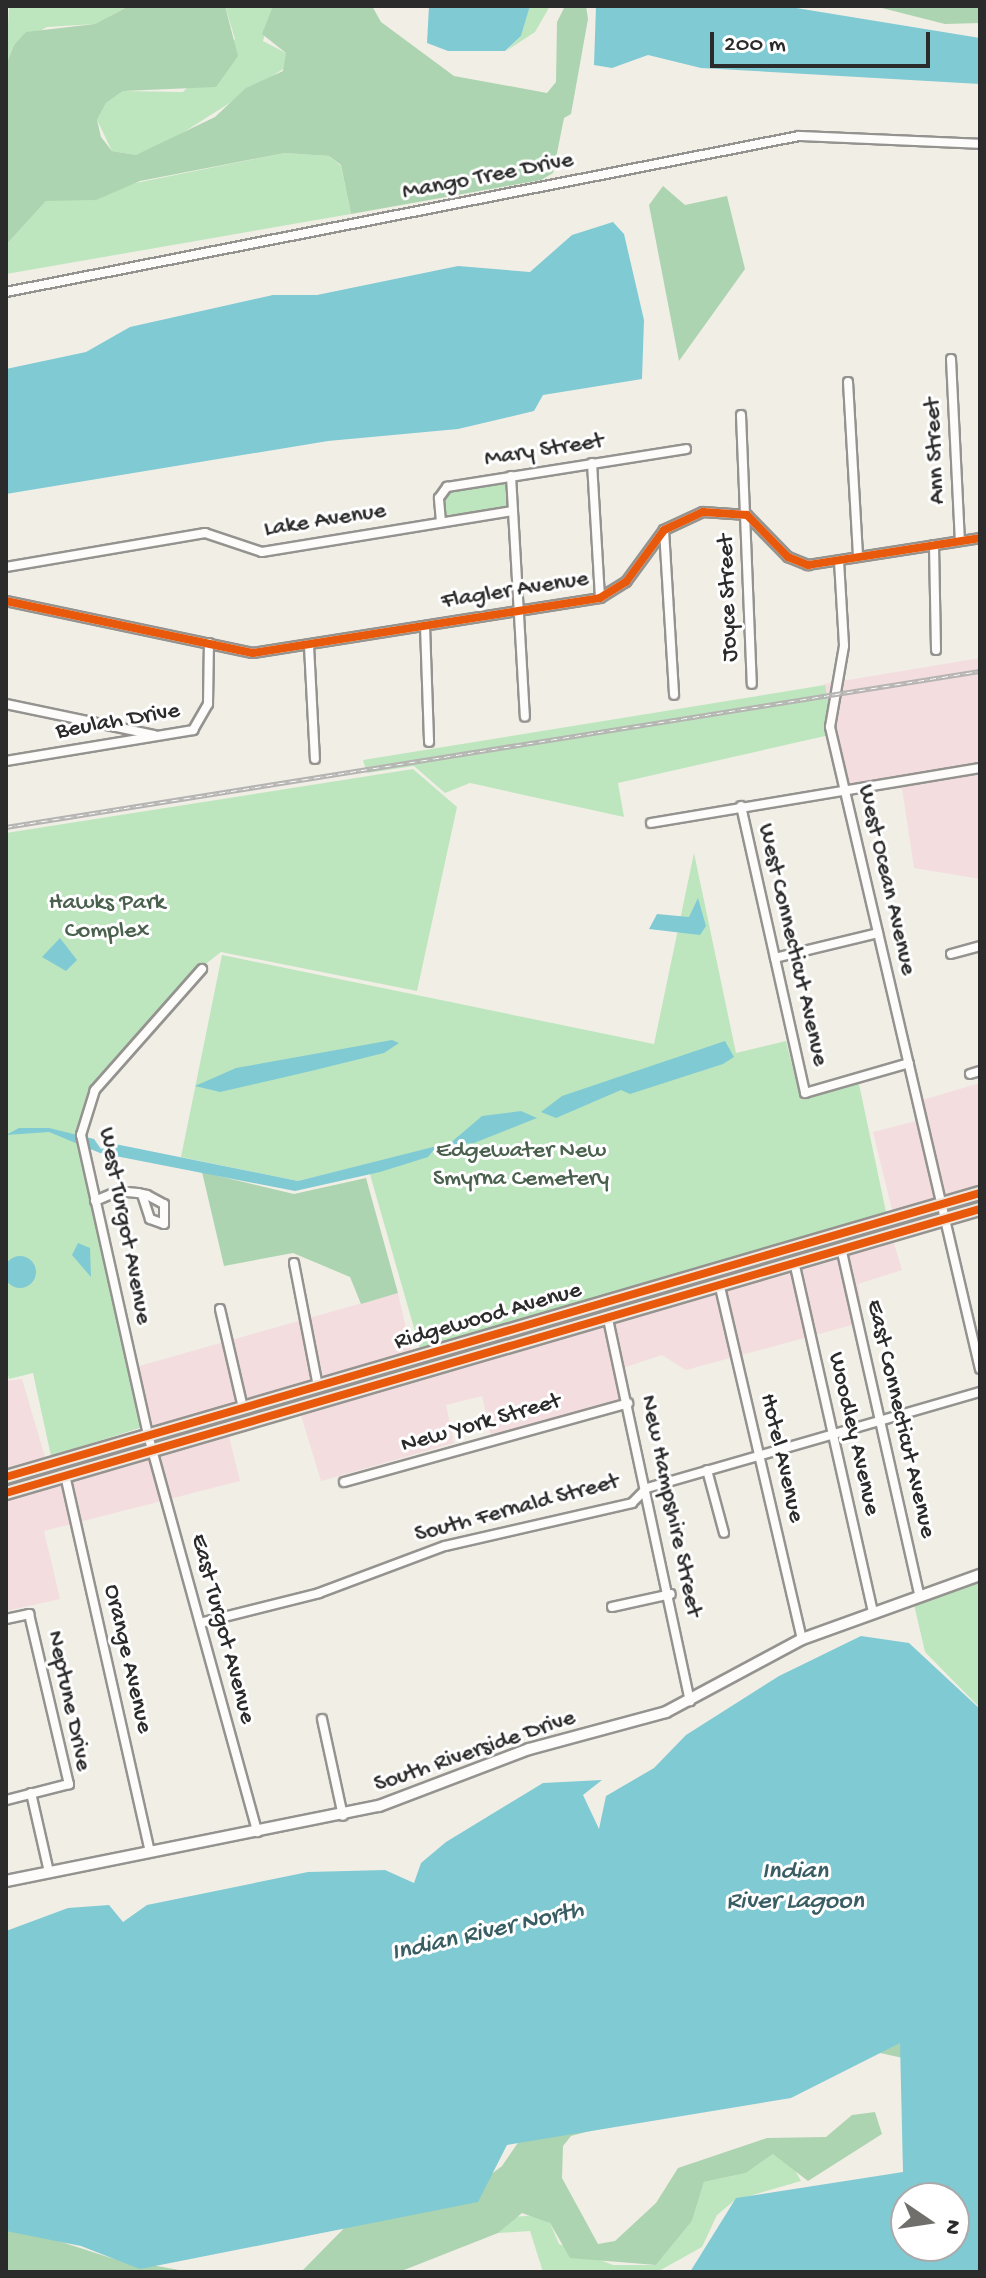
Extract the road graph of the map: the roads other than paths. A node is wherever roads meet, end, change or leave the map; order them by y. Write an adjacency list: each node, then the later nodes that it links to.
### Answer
1 (980, 144): 2 (street, Mango Tree Drive)
2 (6, 292)
3 (951, 359): 14 (street, Ann Street)
4 (848, 382): 16 (street)
5 (741, 415): 10 (street, Joyce Street)
6 (686, 449): 7 (street, Mary Street)
7 (592, 463): 8 (street, Mary Street); 19 (street)
8 (511, 476): 9 (street); 11 (street, Mary Street)
9 (513, 511): 11 (street, Lake Avenue); 21 (street)
10 (747, 515): 12 (street, Flagler Avenue); 17 (street); 26 (street, Joyce Street)
11 (441, 522): 18 (street, Lake Avenue)
12 (664, 530): 19 (street, Flagler Avenue); 27 (street)
13 (980, 538): 14 (street)
14 (960, 541): 15 (street)
15 (934, 545): 16 (street); 25 (street)
16 (858, 557): 17 (street)
17 (839, 561): 35 (street, West Ocean Avenue)
18 (6, 567)
19 (600, 598): 21 (street, Flagler Avenue)
20 (6, 601): 23 (street, Flagler Avenue)
21 (520, 610): 22 (street, Flagler Avenue); 29 (street)
22 (425, 626): 24 (street, Flagler Avenue); 31 (street)
23 (209, 643): 24 (street, Flagler Avenue); 30 (street, Beulah Drive)
24 (309, 646): 32 (street)
25 (936, 650)
26 (752, 684)
27 (674, 695)
28 (6, 704): 30 (street)
29 (525, 717)
30 (159, 736): 33 (street, Beulah Drive)
31 (429, 742)
32 (315, 759)
33 (6, 761)
34 (980, 768): 35 (street)
35 (845, 791): 36 (street); 38 (street, West Ocean Avenue)
36 (741, 806): 37 (street); 41 (street, West Connecticut Avenue)
37 (651, 823)
38 (878, 933): 41 (street); 43 (street, West Ocean Avenue)
39 (980, 946): 40 (street)
40 (951, 954)
41 (775, 958): 43 (street, West Connecticut Avenue)
42 (202, 969): 48 (street, West Turgot Avenue)
43 (909, 1063): 49 (street, West Ocean Avenue)
44 (980, 1071): 45 (street)
45 (970, 1074)
46 (980, 1193): 49 (main road, Ridgewood Avenue)
47 (142, 1194): 48 (street)
48 (95, 1201): 70 (street, West Turgot Avenue)
49 (942, 1205): 51 (street, West Ocean Avenue); 55 (main road, Ridgewood Avenue)
50 (980, 1209): 51 (main road, Ridgewood Avenue)
51 (945, 1220): 52 (main road, Ridgewood Avenue); 62 (street, West Ocean Avenue)
52 (842, 1252): 54 (main road, Ridgewood Avenue); 68 (street, East Connecticut Avenue)
53 (294, 1263): 63 (street)
54 (795, 1266): 56 (main road, Ridgewood Avenue); 71 (street, Woodley Avenue)
55 (699, 1277): 57 (main road, Ridgewood Avenue); 59 (main road)
56 (720, 1287): 59 (main road, Ridgewood Avenue); 73 (street, Hotel Avenue)
57 (592, 1308): 60 (main road); 61 (main road, Ridgewood Avenue)
58 (220, 1309): 67 (street)
59 (611, 1318): 60 (main road, Ridgewood Avenue); 66 (street, New Hampshire Street)
60 (495, 1352): 65 (main road, Ridgewood Avenue)
61 (415, 1359): 63 (main road, Ridgewood Avenue); 65 (main road)
62 (980, 1369)
63 (318, 1387): 67 (main road, Ridgewood Avenue); 69 (main road)
64 (980, 1392): 68 (street, South Fernald Street)
65 (329, 1400): 69 (main road, Ridgewood Avenue)
66 (628, 1403): 77 (street, New York Street); 78 (street, New Hampshire Street)
67 (243, 1408): 70 (main road, Ridgewood Avenue)
68 (880, 1421): 71 (street, South Fernald Street); 83 (street, East Connecticut Avenue)
69 (240, 1425): 72 (main road, Ridgewood Avenue)
70 (148, 1435): 72 (street, East Turgot Avenue); 76 (main road, Ridgewood Avenue)
71 (833, 1435): 73 (street, South Fernald Street); 85 (street, Woodley Avenue)
72 (152, 1450): 75 (main road, Ridgewood Avenue); 87 (street, East Turgot Avenue)
73 (761, 1454): 74 (street, South Fernald Street); 88 (street, Hotel Avenue)
74 (707, 1470): 78 (street, South Fernald Street); 80 (street)
75 (65, 1475): 79 (main road, Ridgewood Avenue); 95 (street, Orange Avenue)
76 (6, 1477)
77 (344, 1482)
78 (647, 1488): 82 (street, New Hampshire Street); 87 (street, South Fernald Street)
79 (6, 1493)
80 (724, 1533)
81 (980, 1575): 83 (street, South Riverside Drive)
82 (671, 1594): 84 (street); 89 (street, New Hampshire Street)
83 (919, 1595): 85 (street, South Riverside Drive)
84 (612, 1607)
85 (873, 1612): 88 (street, South Riverside Drive)
86 (6, 1619): 91 (street, Neptune Drive)
87 (200, 1623): 94 (street, East Turgot Avenue)
88 (802, 1639): 89 (street, South Riverside Drive)
89 (690, 1701): 93 (street, South Riverside Drive)
90 (322, 1719): 93 (street)
91 (31, 1793): 92 (street); 96 (street)
92 (6, 1800)
93 (343, 1817): 94 (street, South Riverside Drive)
94 (257, 1832): 95 (street, South Riverside Drive)
95 (150, 1851): 96 (street, South Riverside Drive)
96 (49, 1872): 97 (street, South Riverside Drive)
97 (6, 1881)

